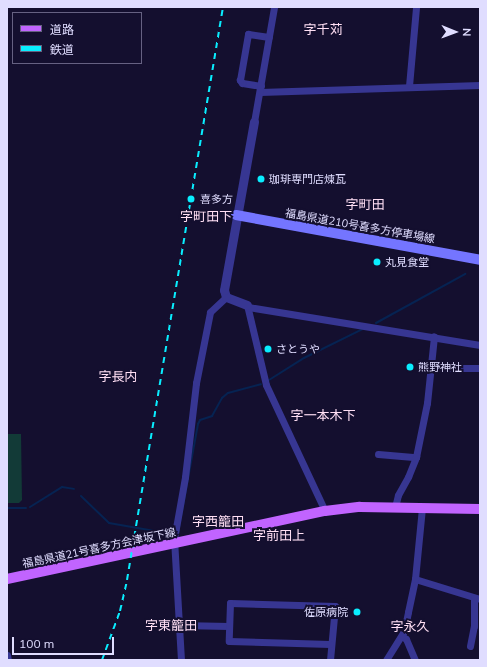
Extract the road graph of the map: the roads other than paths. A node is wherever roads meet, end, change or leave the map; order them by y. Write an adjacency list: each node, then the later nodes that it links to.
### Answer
1 (274, 7): 3 (street)
2 (416, 7): 5 (street)
3 (269, 37): 6 (street); 6 (street)
4 (480, 85): 5 (street)
5 (409, 86): 6 (street)
6 (260, 89): 7 (street)
7 (254, 122): 8 (street)
8 (236, 215): 9 (main road, 福島県道210号喜多方停車場線); 10 (street)
9 (480, 260)
10 (223, 299): 11 (street); 22 (street)
11 (248, 306): 12 (street); 21 (street)
12 (434, 336): 13 (street); 14 (street)
13 (480, 344)
14 (430, 368): 15 (street); 17 (street)
15 (480, 368)
16 (378, 454): 17 (street)
17 (416, 457): 18 (street)
18 (395, 507): 19 (main road, 福島県道21号喜多方会津坂下線); 21 (main road, 福島県道21号喜多方会津坂下線)
19 (422, 507): 20 (main road, 福島県道21号喜多方会津坂下線); 24 (street)
20 (480, 509)
21 (325, 511): 22 (main road, 福島県道21号喜多方会津坂下線)
22 (175, 544): 23 (main road, 福島県道21号喜多方会津坂下線); 26 (street)
23 (7, 579)
24 (415, 579): 25 (street); 28 (street)
25 (477, 598): 30 (street)
26 (179, 625): 27 (street); 33 (street)
27 (229, 626): 29 (street); 29 (street)
28 (402, 636): 35 (street); 36 (street)
29 (330, 644): 34 (street)
30 (470, 646)
31 (7, 655): 32 (street)
32 (8, 660)
33 (181, 660)
34 (330, 660)
35 (386, 660)
36 (414, 660)

